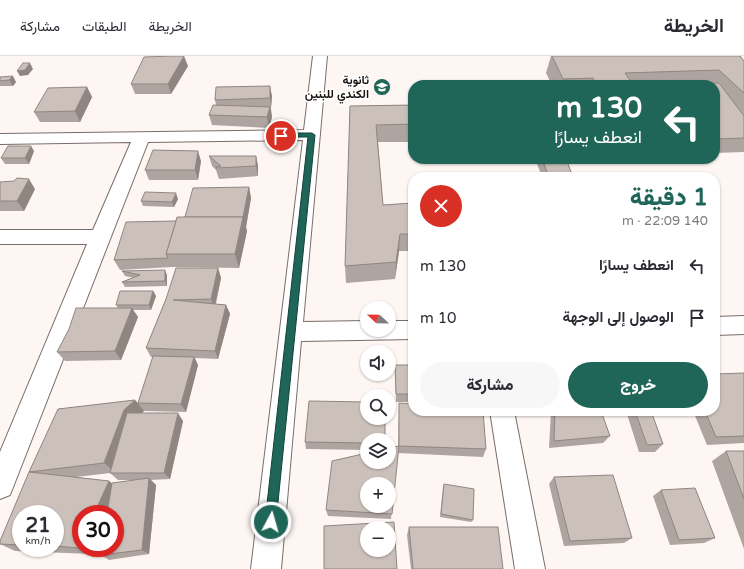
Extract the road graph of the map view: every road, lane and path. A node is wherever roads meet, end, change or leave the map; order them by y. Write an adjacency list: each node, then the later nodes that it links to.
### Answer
1 (320, 56): 2 (street)
2 (312, 135): 3 (street); 12 (street)
3 (142, 137): 4 (street); 6 (street)
4 (0, 139)
5 (0, 237): 6 (street)
6 (100, 237): 14 (street)
7 (744, 325): 8 (street)
8 (720, 326)
9 (396, 330): 10 (street)
10 (408, 330)
11 (360, 331): 12 (street)
12 (291, 332): 15 (street)
13 (503, 416): 16 (street)
14 (0, 485)
15 (266, 569)
16 (530, 569)

